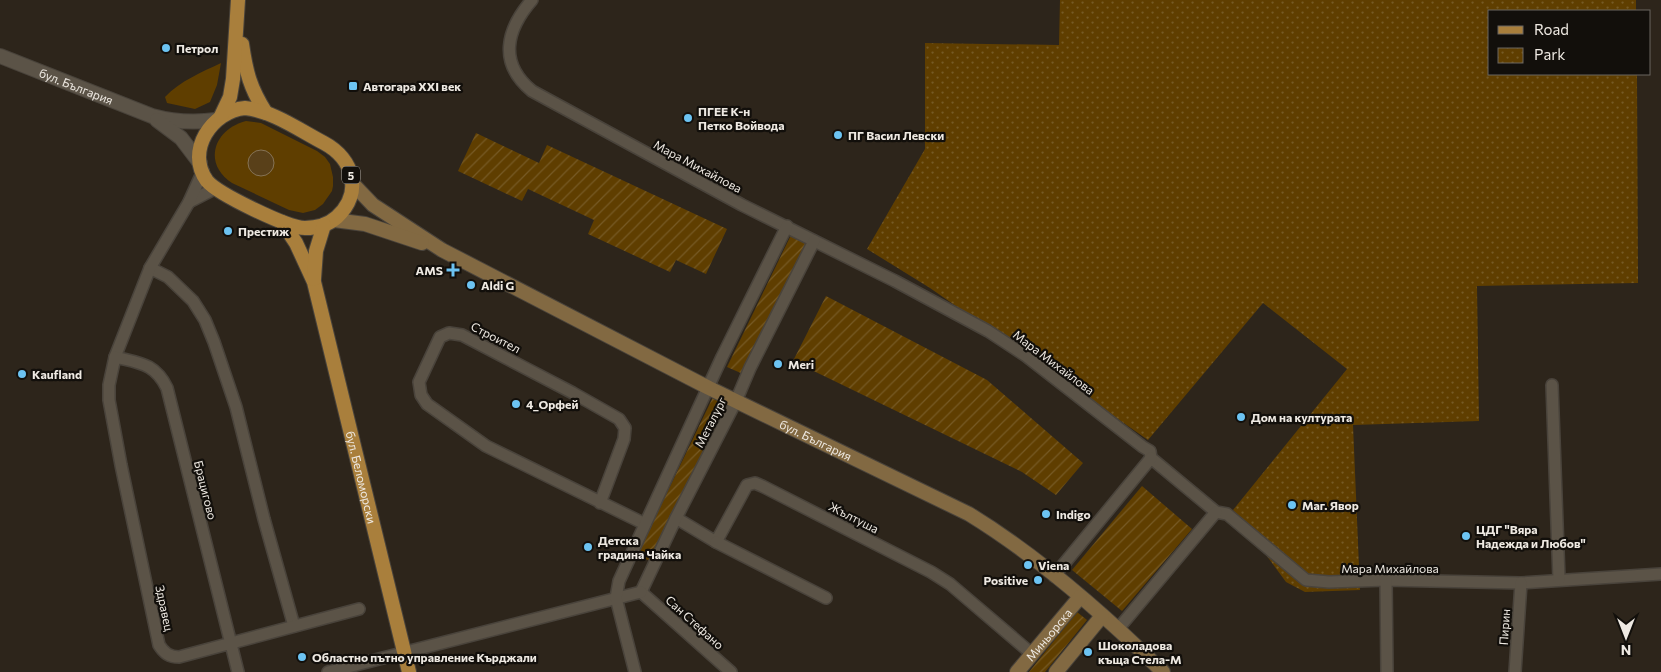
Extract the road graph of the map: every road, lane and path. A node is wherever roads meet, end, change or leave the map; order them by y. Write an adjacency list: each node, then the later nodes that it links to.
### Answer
1 (238, 0): 3 (main road, 5)
2 (532, 0): 14 (street, Мара Михайлова)
3 (238, 17): 5 (main road, 5); 7 (main road, 5)
4 (0, 56): 6 (street, бул. България)
5 (266, 112): 7 (main road, 5); 9 (main road, 5)
6 (152, 116): 7 (street, бул. България); 8 (street, бул. България)
7 (219, 118): 8 (main road, 5)
8 (201, 167): 10 (main road, 5); 11 (street)
9 (352, 183): 13 (main road, 5); 16 (main road, бул. България)
10 (216, 188): 11 (street); 12 (main road, 5)
11 (189, 202): 17 (street)
12 (282, 222): 13 (main road, 5); 18 (main road, бул. Беломорски / 5)
13 (329, 222): 16 (main road, бул. България); 18 (main road, бул. Беломорски / 5)
14 (787, 226): 15 (street, Мара Михайлова); 21 (street, Металург)
15 (814, 240): 22 (street, Металург); 23 (street, Мара Михайлова)
16 (442, 250): 21 (main road, бул. България)
17 (150, 268): 19 (street); 40 (street)
18 (314, 282): 43 (main road, бул. Беломорски / 5)
19 (115, 357): 42 (street, Брацигово); 42 (street, Здравец)
20 (1552, 384): 32 (street)
21 (709, 388): 22 (main road, бул. България); 27 (street, Металург)
22 (736, 401): 26 (street, Металург); 30 (main road, бул. България)
23 (1151, 458): 25 (street, Мара Михайлова); 30 (street)
24 (600, 503): 24 (street, Строител); 27 (street, Строител)
25 (1216, 512): 31 (street, Мара Михайлова); 41 (street)
26 (676, 518): 28 (street); 34 (street, Металург)
27 (645, 524): 36 (street, Металург)
28 (716, 542): 37 (street); 44 (street, Жълтуша)
29 (1661, 574): 32 (street, Мара Михайлова)
30 (1054, 576): 35 (main road, бул. България)
31 (1386, 580): 33 (street, Мара Михайлова); 53 (street)
32 (1559, 580): 33 (street, Мара Михайлова)
33 (1520, 583): 54 (street, Пирин)
34 (641, 592): 36 (street); 49 (street, Сан Стефано)
35 (1080, 597): 39 (main road, бул. България); 44 (main road, Миньорска)
36 (616, 598): 43 (street); 48 (street)
37 (826, 598)
38 (359, 609): 40 (street, Здравец)
39 (1102, 616): 41 (main road, бул. България); 51 (main road)
40 (294, 626): 42 (street, Здравец)
41 (1118, 629): 52 (main road, бул. България)
42 (231, 644): 45 (street, Брацигово)
43 (405, 653): 46 (street); 47 (main road, бул. Беломорски / 5)
44 (1032, 654): 50 (main road, Миньорска)
45 (238, 672)
46 (331, 672)
47 (409, 672)
48 (635, 672)
49 (731, 672)
50 (1017, 672)
51 (1056, 672)
52 (1163, 672)
53 (1387, 672)
54 (1515, 672)

